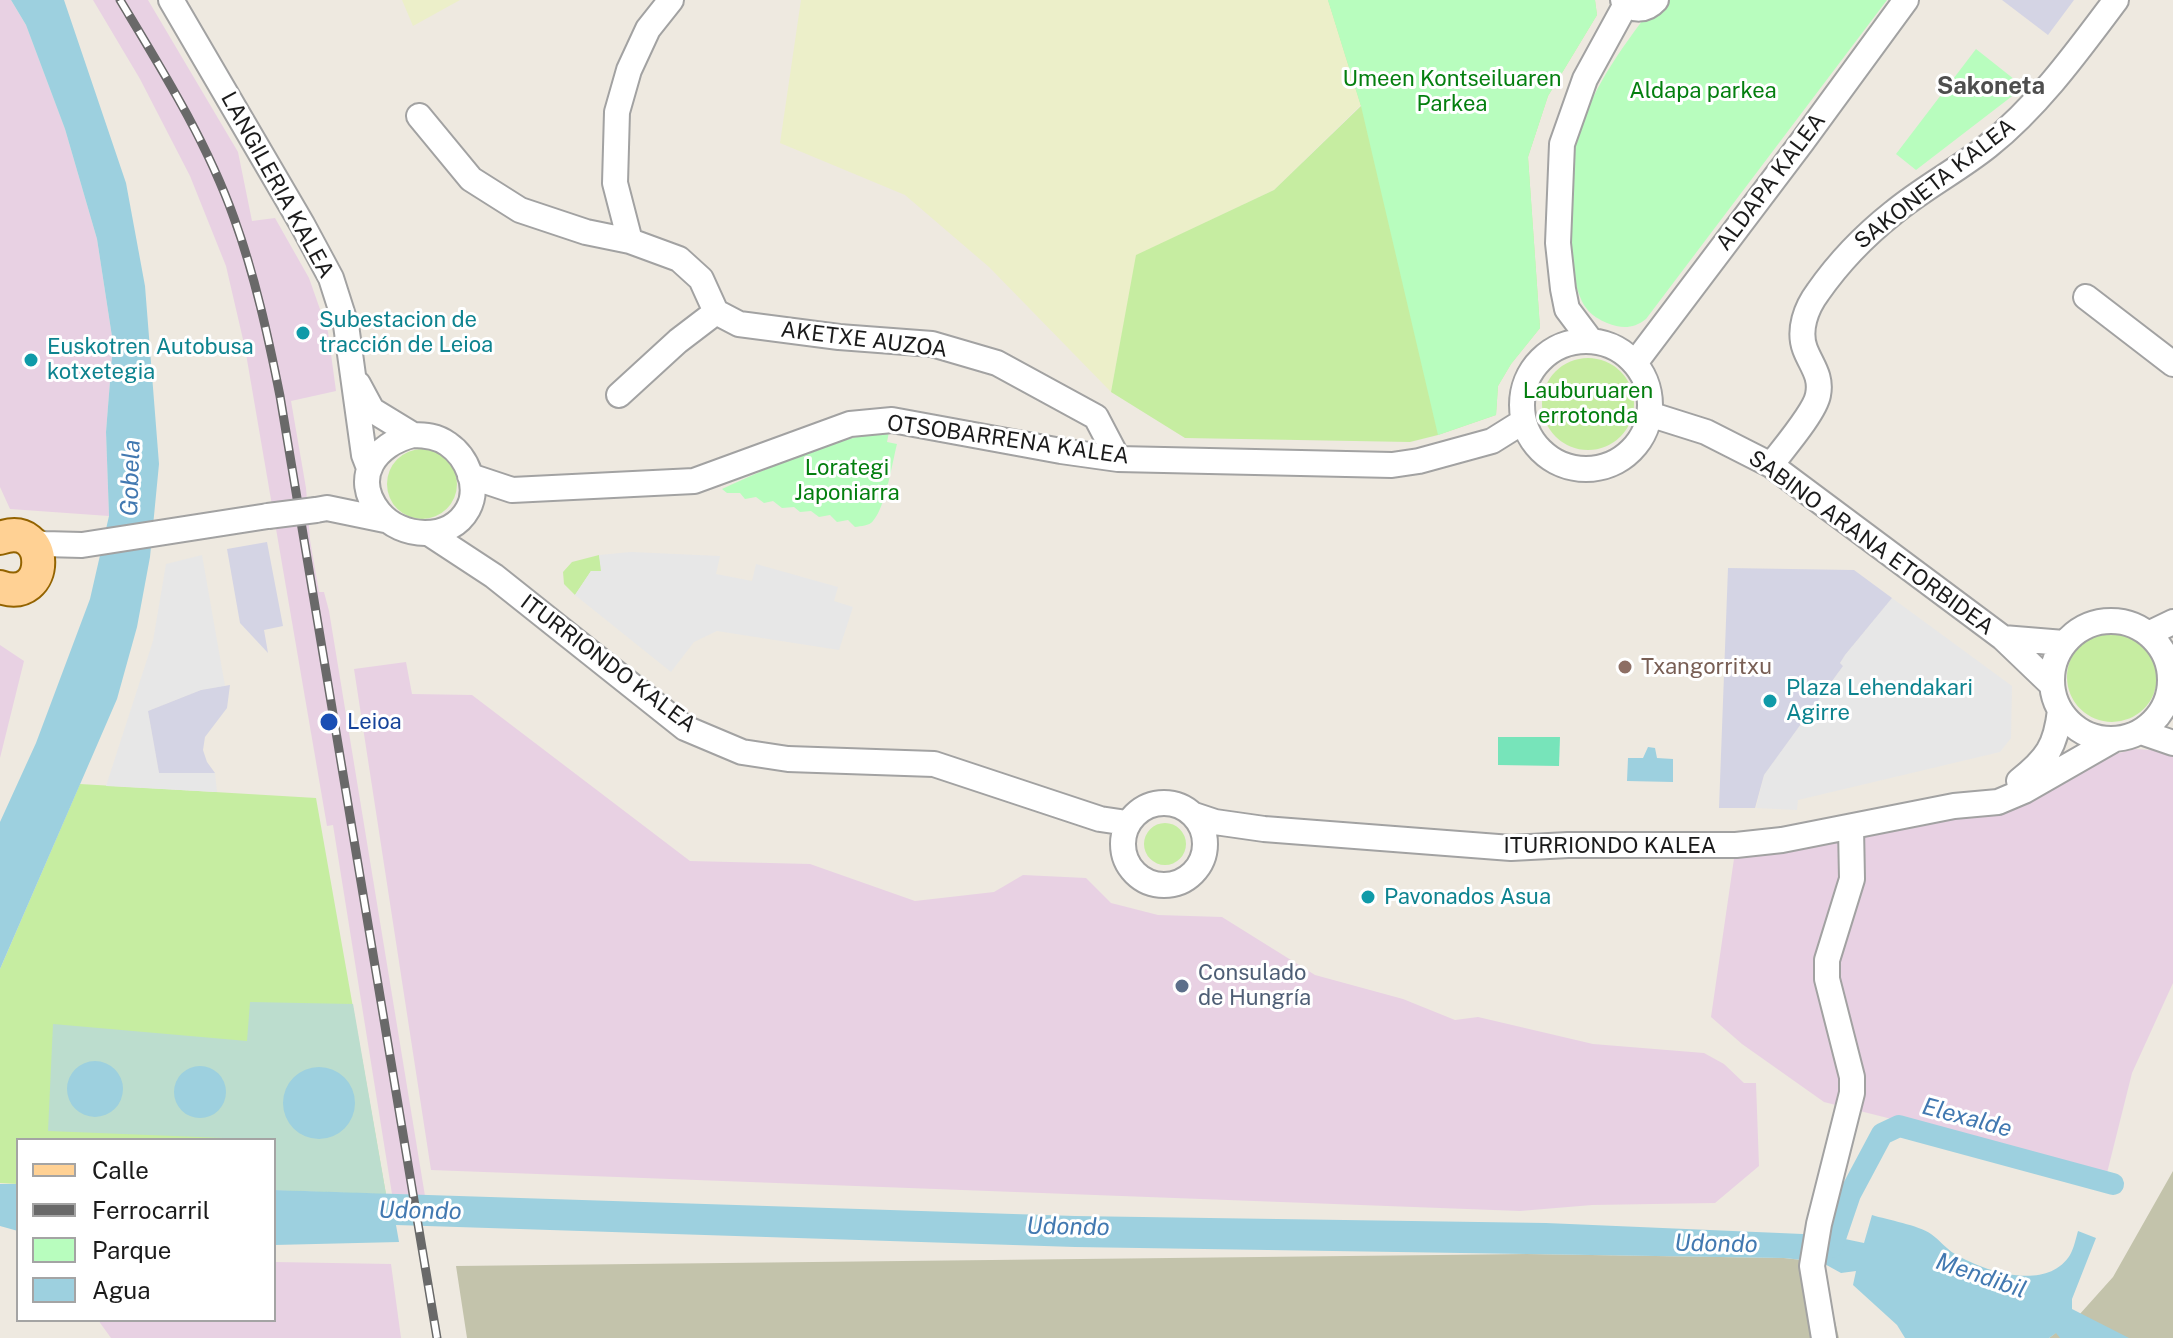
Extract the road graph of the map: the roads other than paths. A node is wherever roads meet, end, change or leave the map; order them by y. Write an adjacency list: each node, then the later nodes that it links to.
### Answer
1 (171, 0): 16 (street, LANGILERIA KALEA)
2 (671, 0): 8 (street)
3 (1656, 0): 6 (street)
4 (1906, 0): 14 (street, ALDAPA KALEA)
5 (2116, 0): 22 (street, SAKONETA KALEA)
6 (1624, 2): 10 (street)
7 (419, 116): 8 (street)
8 (630, 241): 11 (street)
9 (2086, 297): 15 (street)
10 (1567, 309): 12 (street); 13 (street)
11 (716, 312): 17 (street); 21 (street, AKETXE AUZOA)
12 (1591, 341): 13 (street); 14 (street)
13 (1555, 348): 19 (street)
14 (1635, 363): 18 (street)
15 (2173, 364)
16 (355, 380): 20 (street, LANGILERIA KALEA); 23 (street, LANGILERIA KALEA)
17 (619, 395)
18 (1649, 414): 19 (street); 22 (street, SABINO ARANA ETORBIDEA)
19 (1528, 431): 21 (street, OTSOBARRENA KALEA)
20 (413, 435): 23 (street); 24 (street)
21 (1118, 459): 24 (street, OTSOBARRENA KALEA)
22 (1771, 465): 34 (street, SABINO ARANA ETORBIDEA)
23 (368, 474): 25 (street); 27 (street)
24 (470, 476): 26 (street)
25 (321, 509): 27 (street); 29 (street, bridge)
26 (461, 517): 28 (street); 30 (street)
27 (385, 520): 28 (street)
28 (430, 534): 30 (street, ITURRIONDO KALEA)
29 (18, 539): 31 (main road)
30 (486, 570): 45 (street, ITURRIONDO KALEA)
31 (0, 587)
32 (2173, 622): 33 (street)
33 (2148, 634): 35 (street); 36 (street)
34 (2003, 638): 35 (street, SABINO ARANA ETORBIDEA); 37 (street, SABINO ARANA ETORBIDEA)
35 (2064, 643): 37 (street)
36 (2171, 663): 39 (street)
37 (2051, 684): 38 (street)
38 (2060, 710): 41 (street); 43 (street, ITURRIONDO KALEA)
39 (2168, 715): 40 (street)
40 (2141, 732): 41 (street); 42 (street)
41 (2113, 740): 43 (street, ITURRIONDO KALEA)
42 (2173, 743)
43 (1954, 806): 46 (street, ITURRIONDO KALEA)
44 (1194, 815): 45 (street, ITURRIONDO KALEA); 47 (street, ITURRIONDO KALEA); 48 (street)
45 (1127, 823): 48 (street, ITURRIONDO KALEA)
46 (1851, 828): 47 (street, ITURRIONDO KALEA); 49 (street)
47 (1264, 829): 48 (street, ITURRIONDO KALEA)
48 (1202, 860)
49 (1824, 1338)

